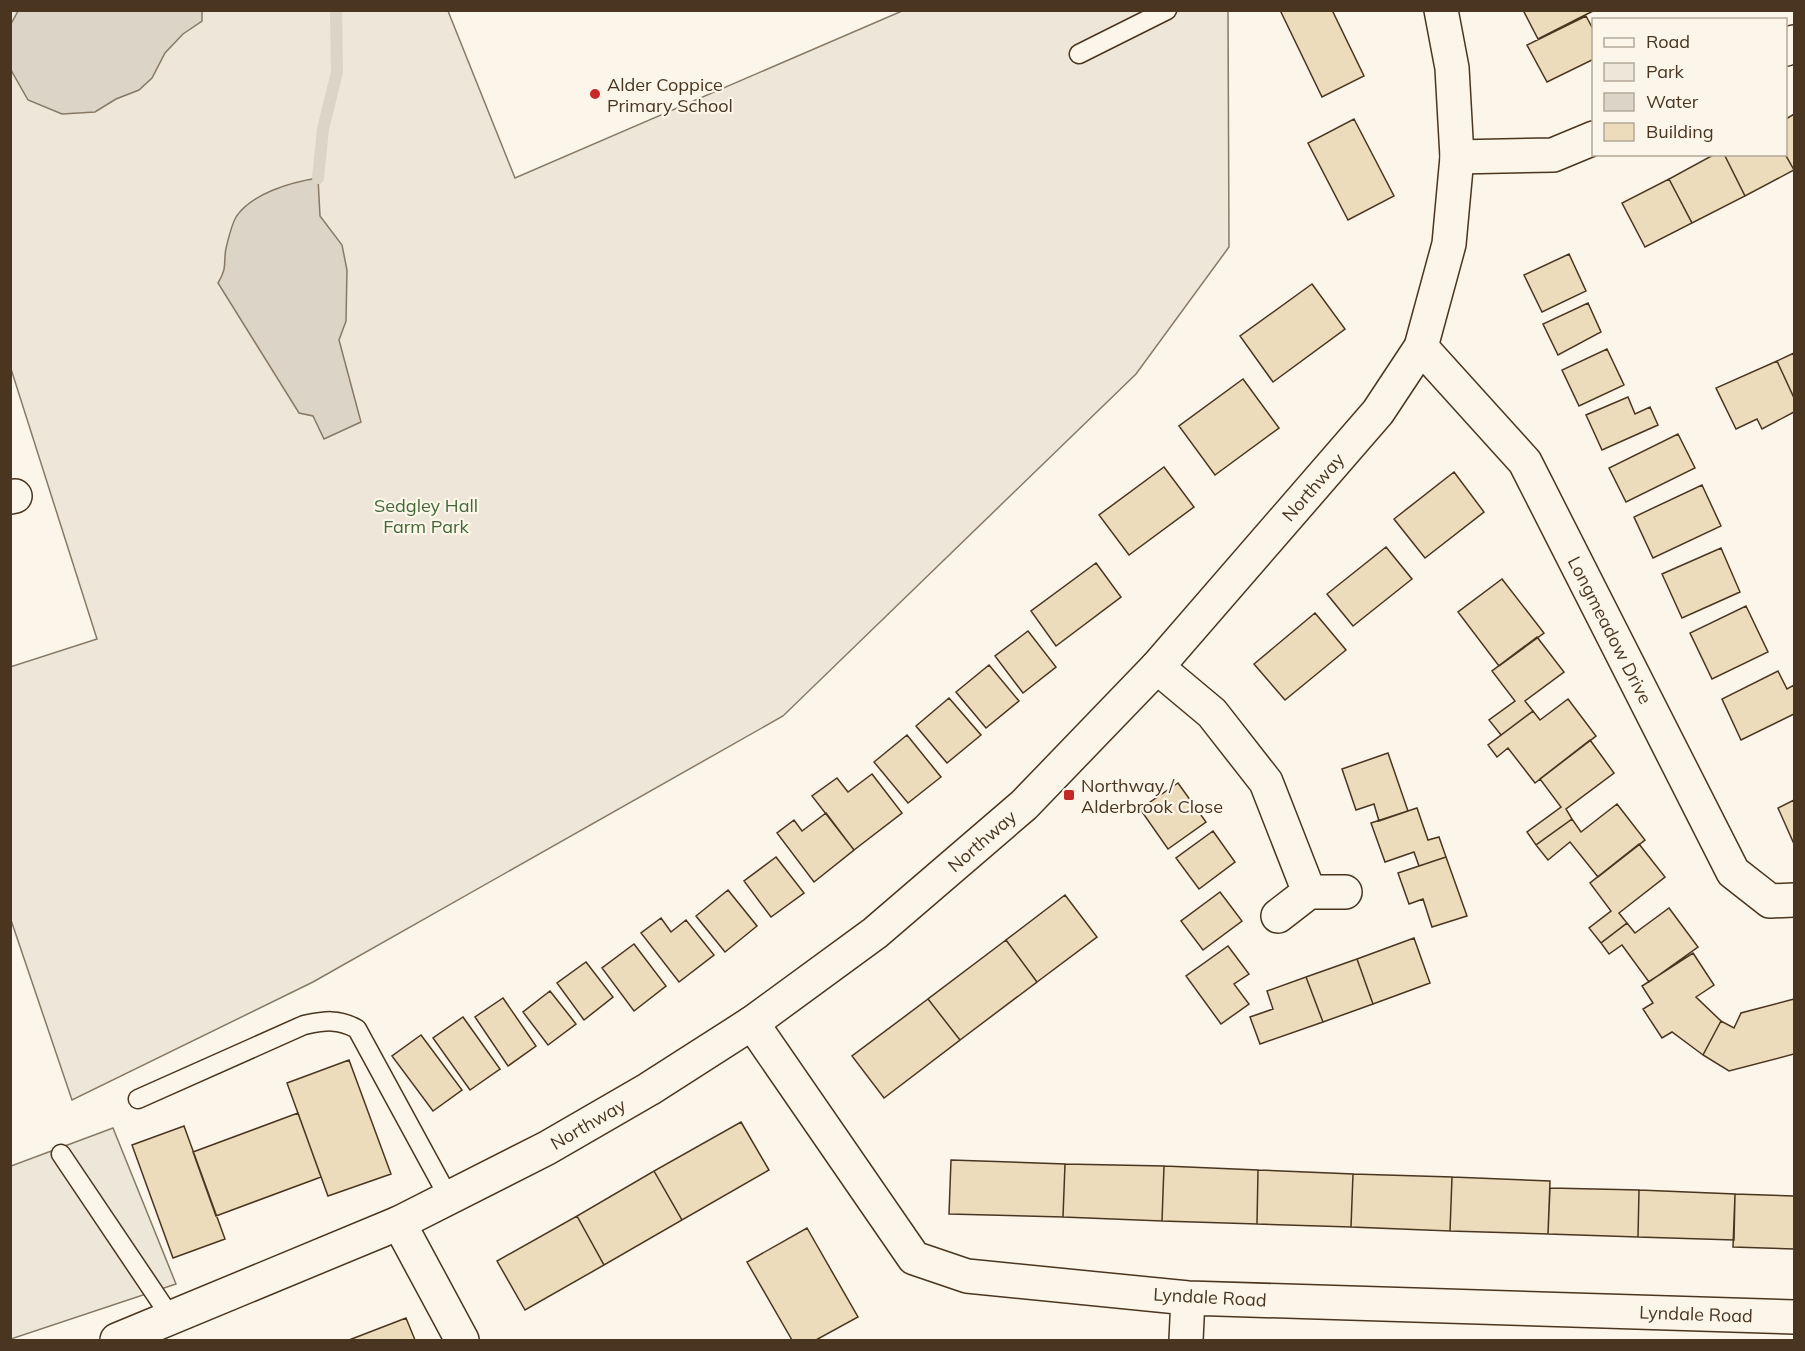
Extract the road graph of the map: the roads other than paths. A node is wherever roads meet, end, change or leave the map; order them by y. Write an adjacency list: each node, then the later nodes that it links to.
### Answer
1 (1167, 10): 3 (lane)
2 (1441, 10): 5 (street, Northway)
3 (1079, 54)
4 (1592, 138): 5 (street)
5 (1457, 157): 6 (street, Northway)
6 (1421, 347): 7 (street, Northway); 10 (street, Longmeadow Drive)
7 (1157, 667): 8 (street); 12 (street, Northway)
8 (1309, 892): 9 (street); 11 (street)
9 (1345, 892)
10 (1794, 900)
11 (1278, 916)
12 (752, 1023): 15 (street, Northway); 17 (street, Lyndale Road)
13 (138, 1099): 15 (lane)
14 (61, 1154): 19 (lane)
15 (449, 1198): 16 (street, Northway)
16 (399, 1223): 19 (street, Northway); 21 (street)
17 (1188, 1298): 18 (street, Lyndale Road); 22 (street)
18 (1794, 1317)
19 (172, 1319): 20 (street, Northway)
20 (117, 1341)
21 (462, 1341)
22 (1186, 1341)

